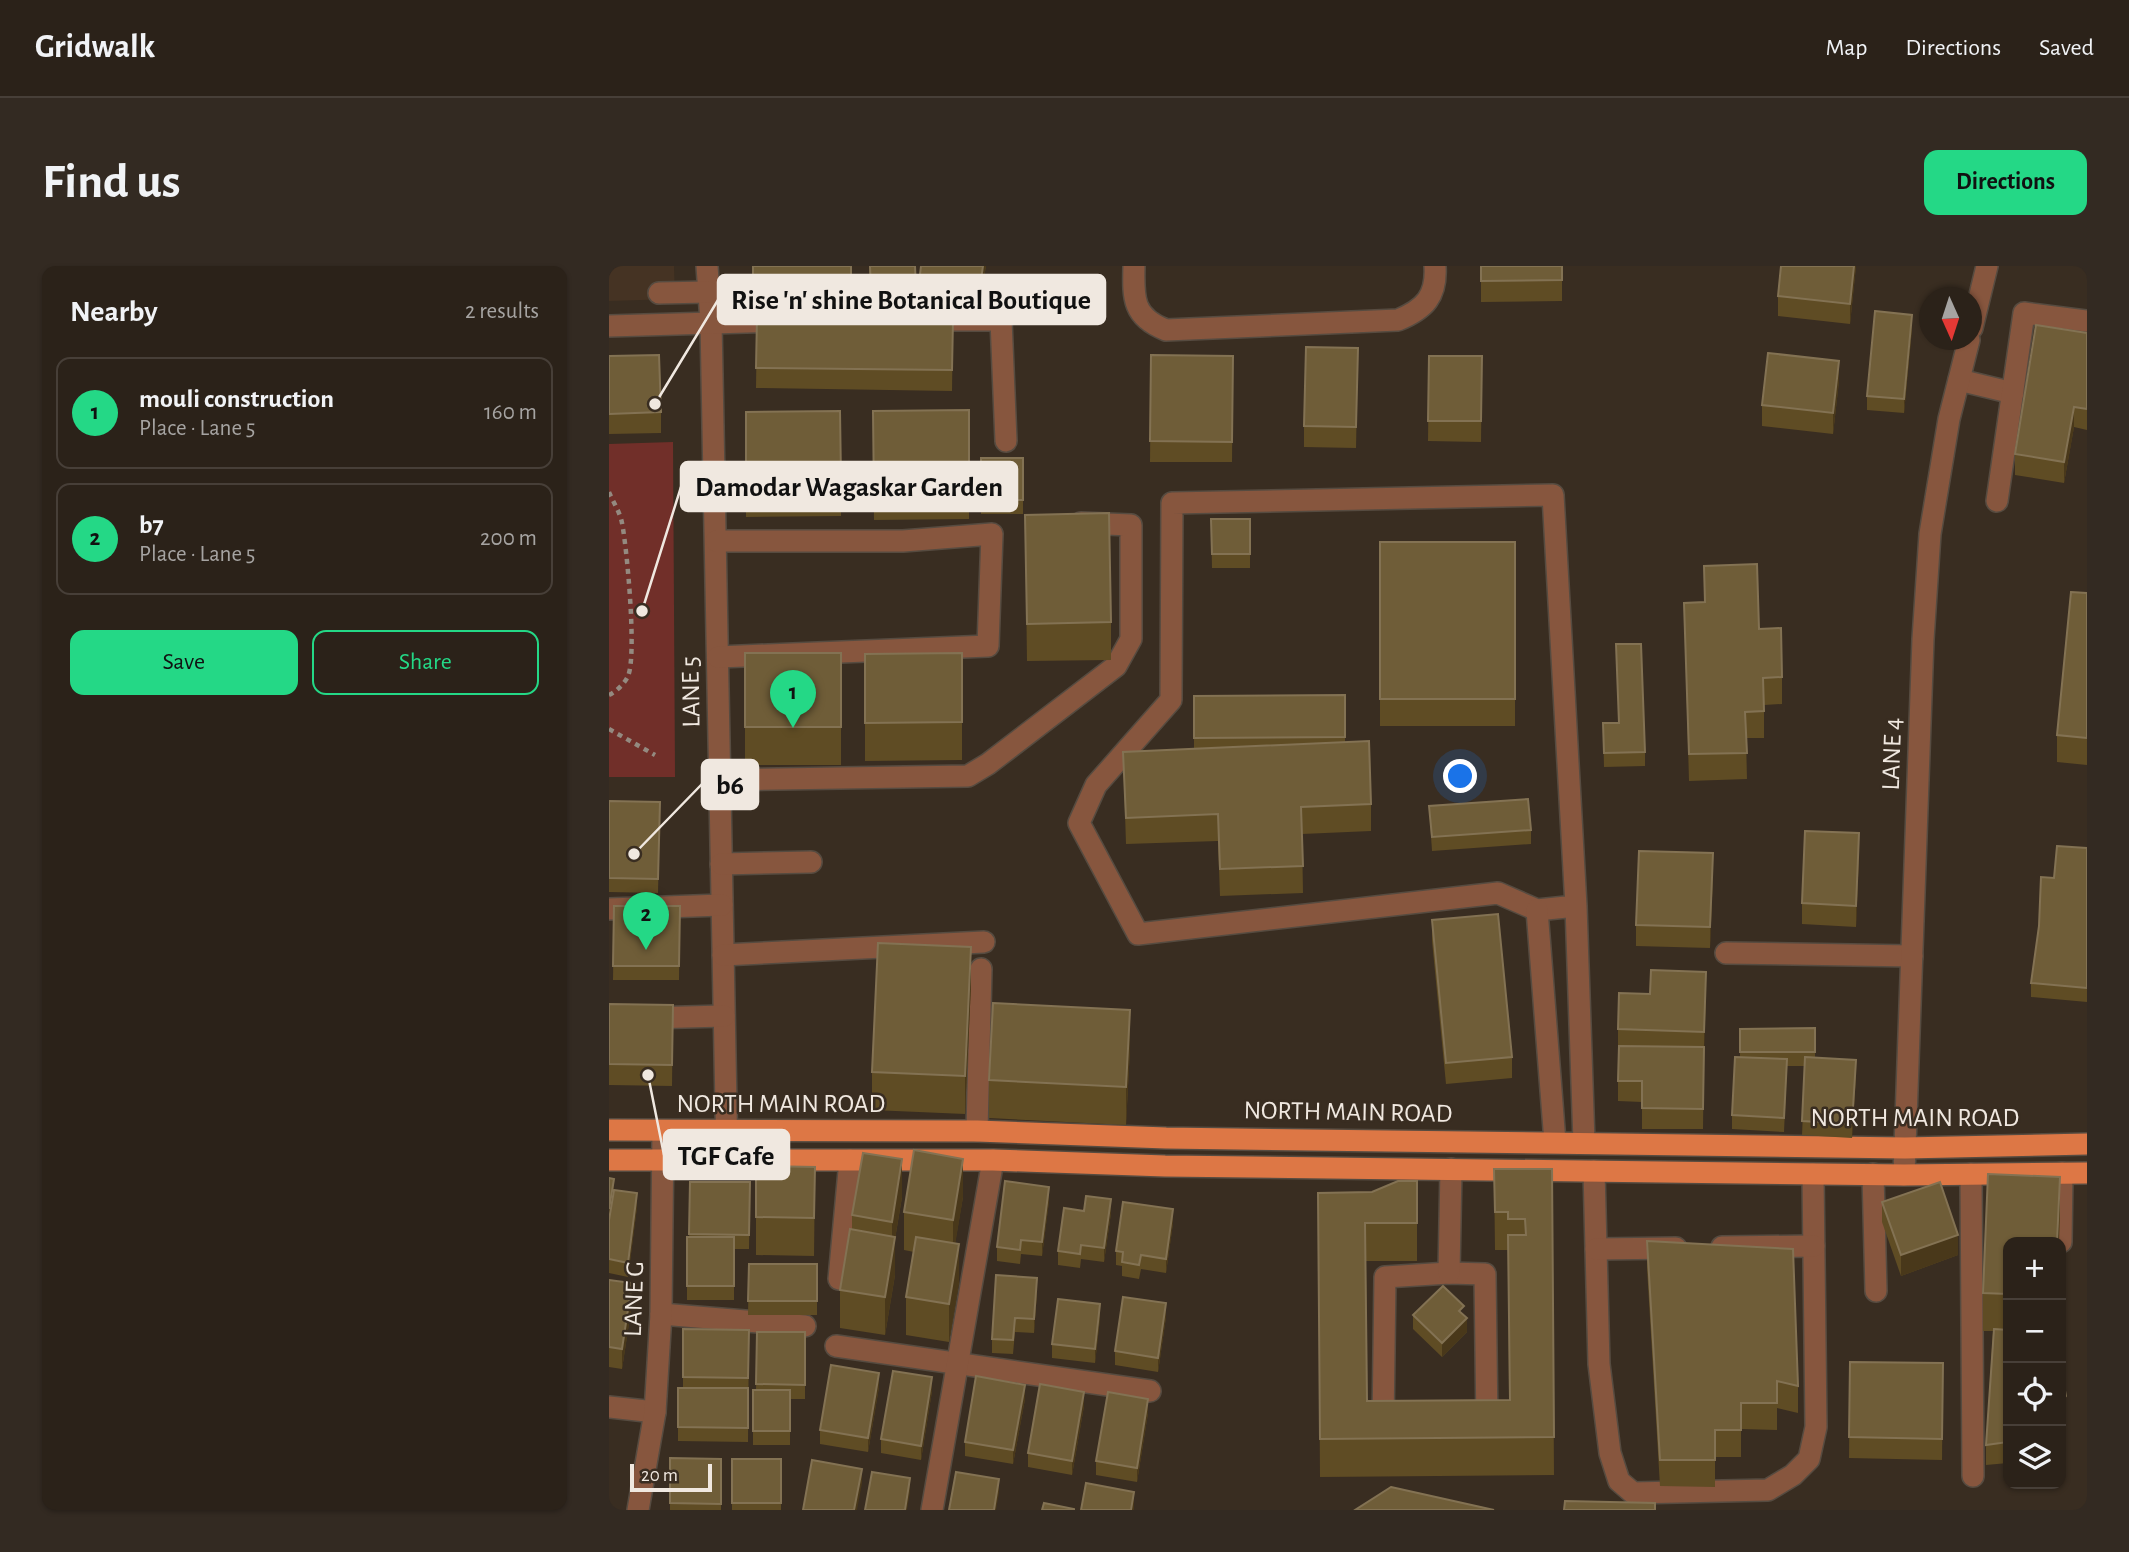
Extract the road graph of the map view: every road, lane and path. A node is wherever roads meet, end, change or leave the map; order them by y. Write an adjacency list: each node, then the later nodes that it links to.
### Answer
1 (707, 266): 6 (street, LANE 5)
2 (1134, 266): 3 (street)
3 (1436, 266)
4 (1987, 266): 5 (street)
5 (1982, 287)
6 (708, 292): 7 (street); 11 (street, LANE 5)
7 (659, 293)
8 (907, 320): 16 (street)
9 (799, 321): 11 (street)
10 (2087, 321): 15 (street)
11 (712, 322): 12 (street); 20 (street, LANE 5)
12 (609, 326)
13 (1966, 350): 14 (street, LANE 4)
14 (1959, 380): 15 (street); 35 (street, LANE 4)
15 (2013, 394): 18 (street)
16 (1006, 441)
17 (609, 492): 22 (path)
18 (1997, 501)
19 (1056, 522): 25 (street)
20 (716, 541): 21 (street, LANE 5); 21 (street)
21 (718, 657): 25 (street, LANE 5)
22 (609, 695)
23 (609, 729): 24 (path)
24 (655, 755)
25 (720, 779): 27 (street, LANE 5)
26 (811, 862): 27 (street)
27 (721, 864): 28 (street, LANE 5)
28 (722, 905): 30 (street); 34 (street, LANE 5)
29 (1576, 906): 31 (street); 31 (street); 44 (street)
30 (609, 909)
31 (1537, 910): 43 (street)
32 (984, 942): 34 (street)
33 (1726, 953): 35 (street)
34 (723, 955): 37 (street, LANE 5)
35 (1912, 956): 46 (street, LANE 4)
36 (981, 969): 41 (street)
37 (724, 1016): 38 (street); 40 (street, LANE 5)
38 (609, 1020)
39 (609, 1130): 42 (main road, NORTH MAIN ROAD)
40 (726, 1131): 41 (main road, NORTH MAIN ROAD); 42 (main road, NORTH MAIN ROAD); 47 (street, LANE 5)
41 (977, 1131): 43 (main road, NORTH MAIN ROAD)
42 (663, 1132): 51 (street, LANE G)
43 (1555, 1142): 44 (main road, NORTH MAIN ROAD)
44 (1584, 1142): 46 (main road, NORTH MAIN ROAD)
45 (2087, 1144): 46 (main road, NORTH MAIN ROAD)
46 (1905, 1148): 59 (street, LANE 4)
47 (727, 1159): 49 (main road); 51 (main road)
48 (609, 1160): 51 (main road)
49 (850, 1160): 50 (main road); 64 (street)
50 (993, 1160): 52 (main road); 69 (street)
51 (665, 1162): 66 (street, LANE G)
52 (1451, 1169): 53 (main road); 63 (street)
53 (1594, 1171): 56 (main road); 62 (street)
54 (2062, 1173): 55 (main road); 58 (main road); 60 (street)
55 (2087, 1173)
56 (1813, 1174): 57 (main road); 61 (street)
57 (1873, 1174): 59 (main road); 65 (street)
58 (1971, 1174): 59 (main road); 73 (street)
59 (1904, 1175)
60 (2061, 1237)
61 (1814, 1246): 62 (street); 62 (street)
62 (1595, 1249)
63 (1449, 1273): 63 (street)
64 (839, 1279)
65 (1876, 1290)
66 (661, 1314): 67 (street); 72 (street, LANE G)
67 (806, 1326)
68 (836, 1346): 69 (street)
69 (957, 1365): 70 (street); 75 (street)
70 (1150, 1391)
71 (609, 1407): 72 (street)
72 (655, 1412): 74 (street, LANE G)
73 (1973, 1476)
74 (638, 1510)
75 (932, 1510)

